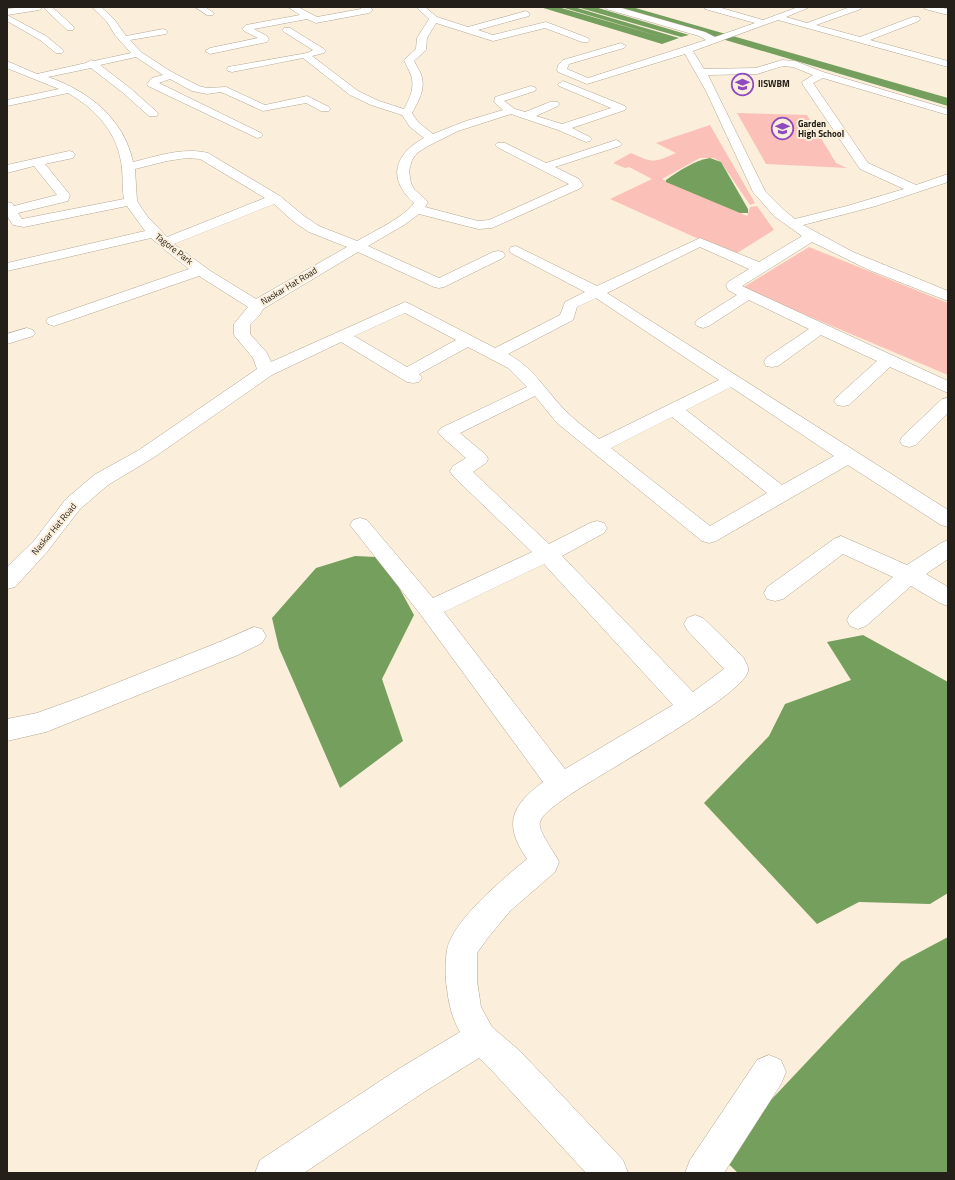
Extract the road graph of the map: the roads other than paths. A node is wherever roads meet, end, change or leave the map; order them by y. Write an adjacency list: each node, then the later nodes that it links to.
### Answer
1 (39, 7): 14 (street)
2 (47, 7): 26 (street)
3 (99, 7): 30 (street)
4 (200, 7): 16 (street)
5 (292, 7): 19 (street)
6 (364, 7): 19 (street)
7 (609, 7): 31 (street)
8 (708, 7): 24 (street)
9 (928, 7): 15 (street)
10 (439, 8): 13 (street)
11 (801, 8): 18 (street)
12 (851, 8): 25 (street)
13 (422, 9): 22 (street)
14 (7, 12)
15 (948, 12)
16 (210, 13)
17 (526, 14): 28 (street)
18 (776, 14): 24 (street); 25 (street)
19 (307, 16): 37 (street)
20 (7, 17): 36 (street)
21 (457, 18): 22 (street)
22 (439, 20): 28 (street); 66 (street)
23 (916, 20): 33 (street)
24 (762, 22): 31 (street)
25 (806, 26): 33 (street)
26 (70, 28)
27 (287, 30): 39 (street)
28 (468, 30): 32 (street)
29 (163, 32): 30 (street)
30 (123, 39): 38 (street)
31 (715, 39): 35 (street)
32 (585, 40)
33 (861, 40): 42 (street)
34 (622, 46): 52 (street)
35 (688, 50): 48 (street); 52 (street)
36 (59, 51)
37 (210, 51)
38 (138, 54): 40 (street); 41 (street)
39 (305, 55): 45 (street); 66 (street)
40 (91, 63): 47 (street); 50 (street)
41 (150, 63): 43 (street); 51 (street)
42 (948, 64)
43 (134, 66)
44 (119, 69): 47 (street)
45 (232, 69)
46 (10, 71): 50 (street, Tagore Park)
47 (103, 72): 67 (street)
48 (702, 72): 49 (street); 90 (street)
49 (819, 74): 65 (street); 84 (street)
50 (32, 76): 54 (street, Tagore Park)
51 (172, 76): 55 (street); 56 (street)
52 (575, 77): 69 (street)
53 (531, 89): 64 (street)
54 (69, 90): 59 (street); 80 (street, Tagore Park)
55 (201, 91): 56 (street); 57 (street)
56 (179, 97): 62 (street)
57 (243, 98): 58 (street); 63 (street)
58 (230, 102)
59 (7, 104)
60 (554, 104): 68 (street)
61 (216, 106): 62 (street)
62 (203, 109): 70 (street)
63 (324, 109)
64 (511, 111): 68 (street); 72 (street)
65 (948, 112)
66 (407, 113): 72 (street)
67 (153, 114)
68 (525, 116): 69 (street)
69 (562, 128): 73 (street)
70 (257, 135)
71 (600, 135): 73 (street)
72 (433, 139): 89 (street)
73 (586, 139): 76 (street)
74 (616, 144): 76 (street)
75 (501, 145): 79 (street)
76 (591, 152): 79 (street)
77 (69, 155): 78 (street)
78 (37, 162): 81 (street); 88 (street)
79 (544, 166): 89 (street)
80 (129, 167): 86 (street); 87 (street, Tagore Park)
81 (7, 169)
82 (948, 178): 83 (street)
83 (930, 185): 84 (street); 85 (street)
84 (915, 189): 90 (street)
85 (942, 191)
86 (275, 199): 93 (street); 94 (street)
87 (131, 201): 88 (street); 91 (street, Tagore Park)
88 (9, 208)
89 (417, 209): 94 (street, Naskar Hat Road)
90 (793, 223): 92 (street)
91 (153, 233): 93 (street, Tagore Park); 97 (street)
92 (811, 236): 98 (street); 102 (street)
93 (165, 243): 99 (street, Tagore Park)
94 (356, 246): 96 (street); 103 (street, Naskar Hat Road)
95 (516, 250): 100 (street)
96 (498, 255)
97 (7, 267)
98 (760, 268): 100 (street); 101 (street)
99 (201, 270): 103 (street, Tagore Park); 104 (street)
100 (596, 292): 111 (street); 115 (street)
101 (748, 294): 105 (street); 106 (street)
102 (948, 296)
103 (256, 306): 114 (street, Naskar Hat Road)
104 (54, 322)
105 (703, 323)
106 (820, 328): 112 (street); 113 (street)
107 (27, 333): 109 (street)
108 (342, 336): 110 (street); 110 (street); 114 (street)
109 (7, 340)
110 (468, 340): 111 (street)
111 (495, 354): 116 (street)
112 (888, 360): 117 (street); 118 (street)
113 (772, 362)
114 (266, 371): 131 (street, Naskar Hat Road)
115 (732, 380): 120 (street); 123 (street)
116 (538, 388): 122 (street); 129 (street)
117 (948, 388)
118 (843, 401)
119 (948, 402): 121 (street)
120 (673, 409): 122 (street); 124 (street)
121 (909, 441)
122 (598, 447): 124 (street)
123 (848, 456): 124 (street); 125 (street)
124 (781, 494)
125 (948, 520)
126 (360, 525): 134 (street)
127 (597, 528): 129 (street)
128 (948, 548): 130 (street)
129 (547, 554): 134 (street); 138 (street)
130 (909, 575): 132 (street); 133 (street); 135 (street)
131 (7, 581)
132 (775, 593)
133 (948, 597)
134 (429, 609): 140 (street)
135 (858, 620)
136 (695, 624): 138 (street)
137 (254, 636): 139 (street)
138 (691, 707): 140 (street)
139 (7, 730)
140 (561, 785): 141 (street)
141 (481, 1038): 143 (street); 144 (street)
142 (769, 1072): 145 (street)
143 (273, 1173)
144 (610, 1173)
145 (703, 1173)

